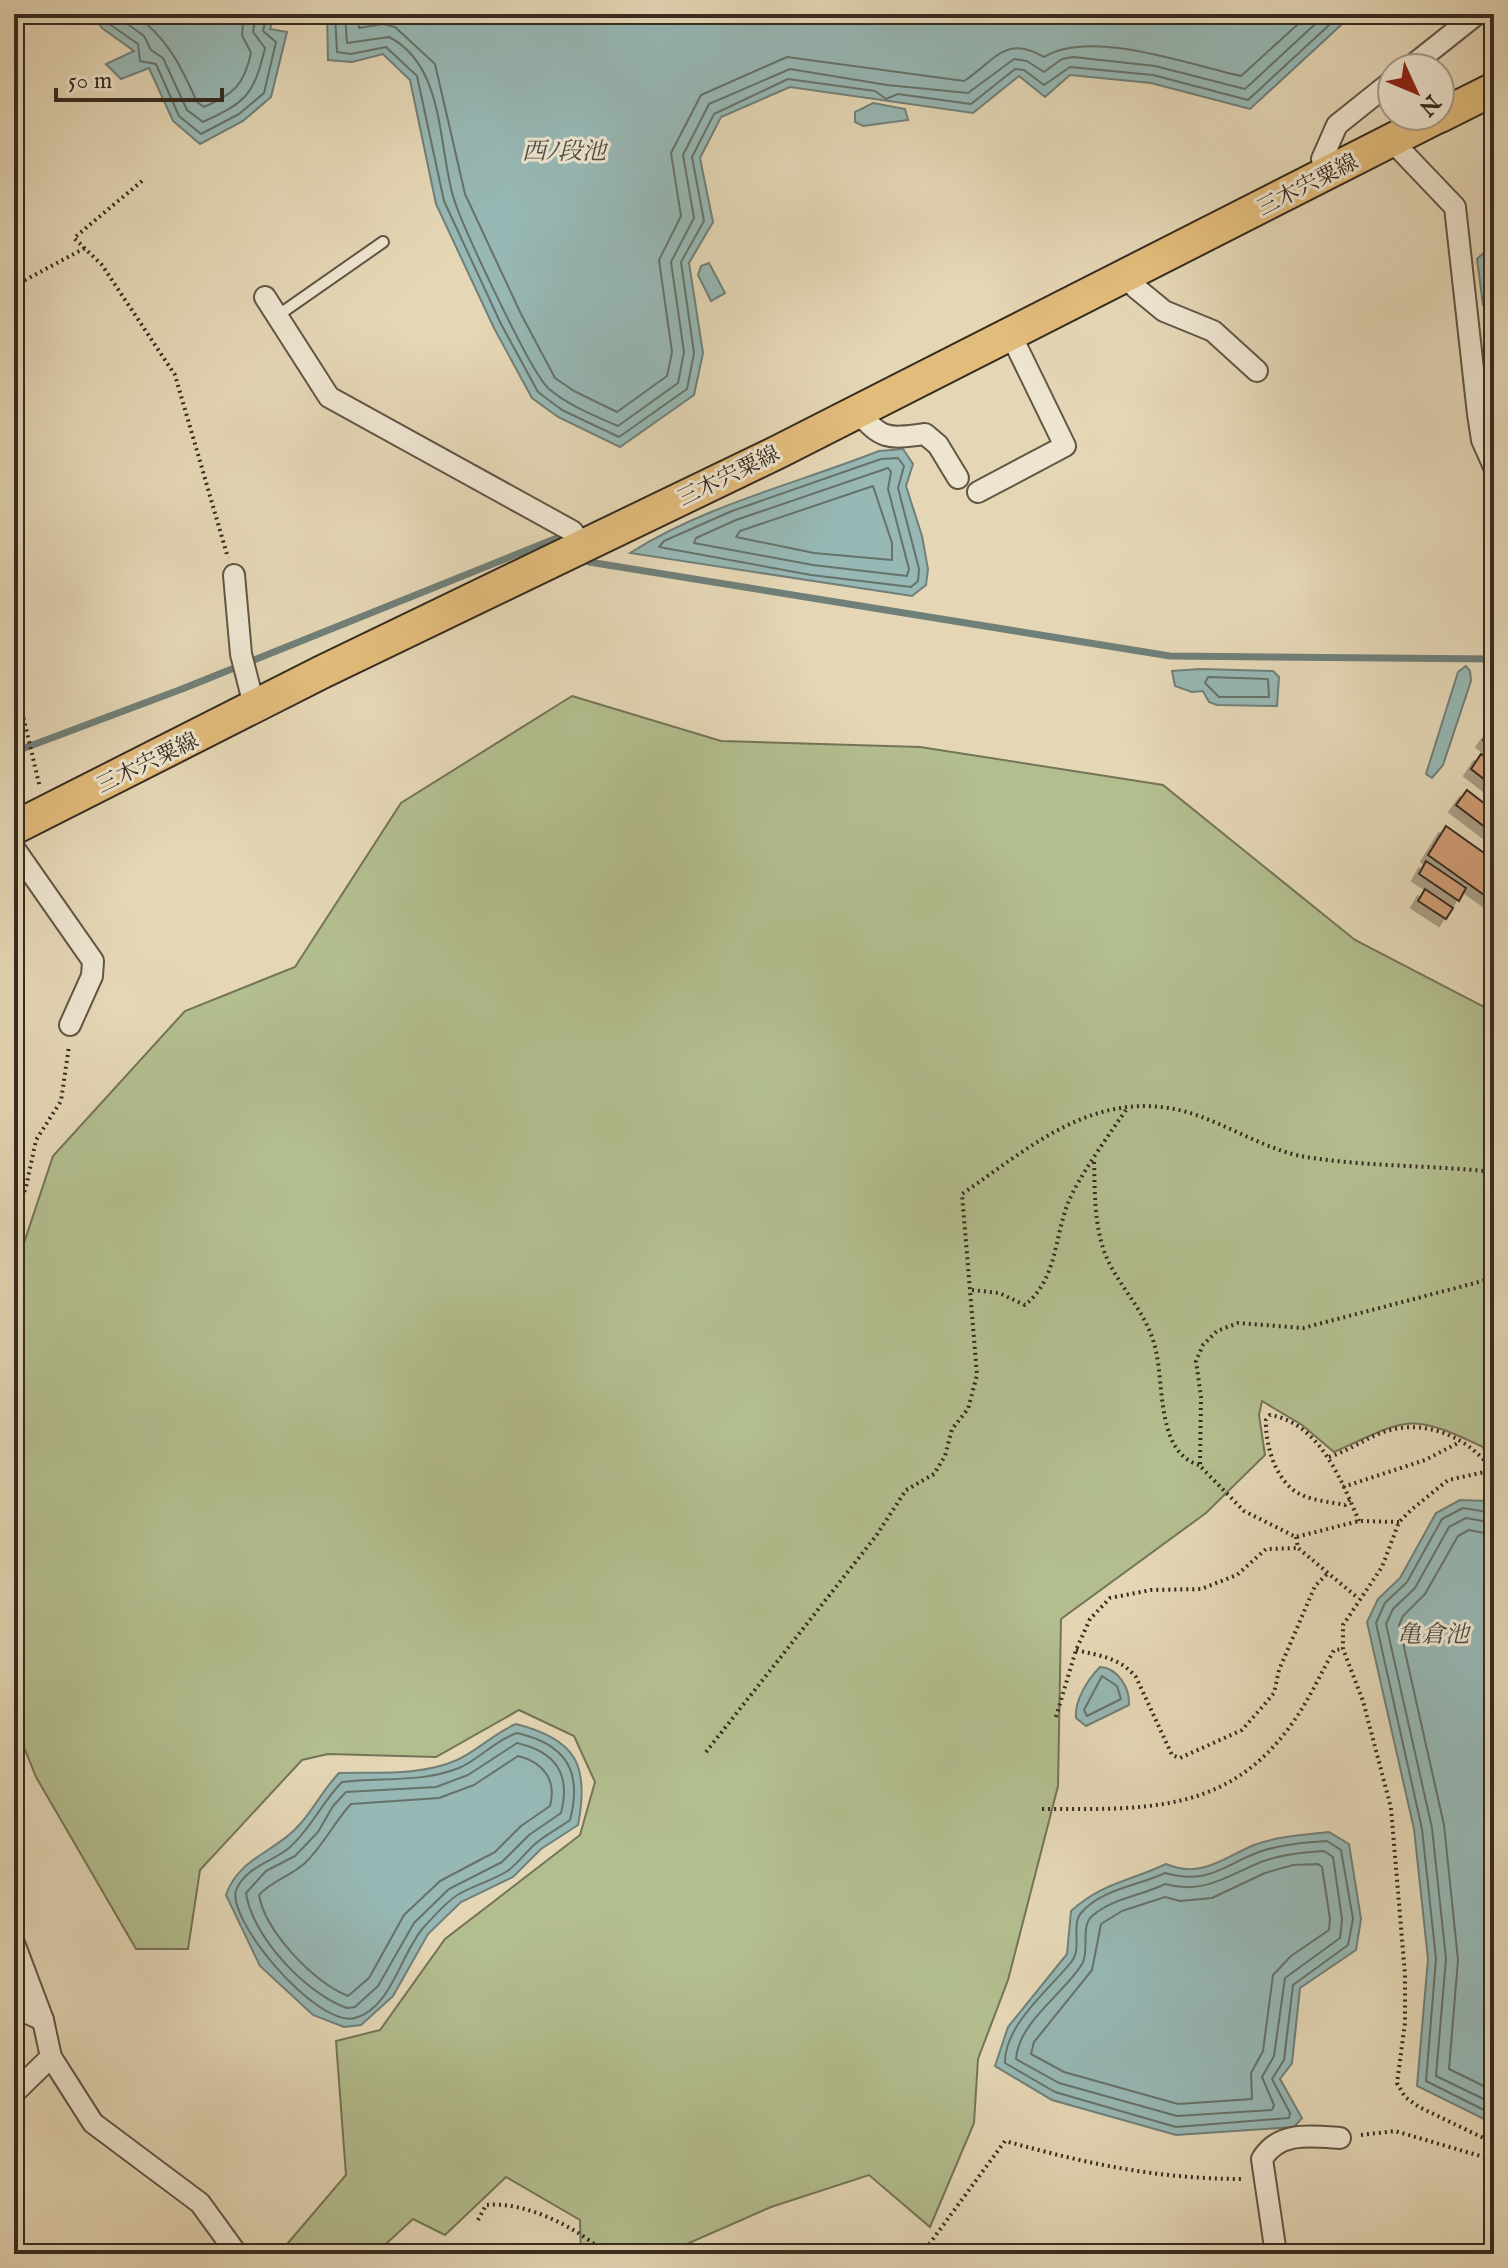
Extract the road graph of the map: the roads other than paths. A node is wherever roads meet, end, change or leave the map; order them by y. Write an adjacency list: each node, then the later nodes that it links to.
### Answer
1 (1477, 14): 2 (street)
2 (1429, 52)
3 (1494, 89): 5 (main road, 三木宍粟線)
4 (1376, 94): 8 (street)
5 (1456, 108)
6 (1407, 132): 7 (main road, 三木宍粟線)
7 (1391, 140): 8 (main road, 三木宍粟線); 16 (street)
8 (1329, 174): 10 (main road, 三木宍粟線)
9 (383, 242): 12 (lane)
10 (1125, 274): 13 (main road, 三木宍粟線); 14 (street)
11 (265, 297): 12 (street)
12 (277, 316): 19 (street)
13 (1009, 331): 15 (main road, 三木宍粟線); 18 (street)
14 (1257, 371)
15 (856, 410): 17 (street); 19 (main road, 三木宍粟線)
16 (1494, 467)
17 (958, 478)
18 (978, 492)
19 (583, 545): 21 (main road, 三木宍粟線)
20 (234, 575): 21 (street)
21 (255, 709): 22 (main road, 三木宍粟線)
22 (14, 828)
23 (14, 848): 24 (street)
24 (70, 1025)
25 (14, 1943): 27 (street)
26 (14, 2007): 27 (street)
27 (43, 2020): 28 (street)
28 (51, 2057): 29 (street); 31 (street)
29 (14, 2093)
30 (1340, 2138): 32 (street)
31 (237, 2254)
32 (1276, 2254)

